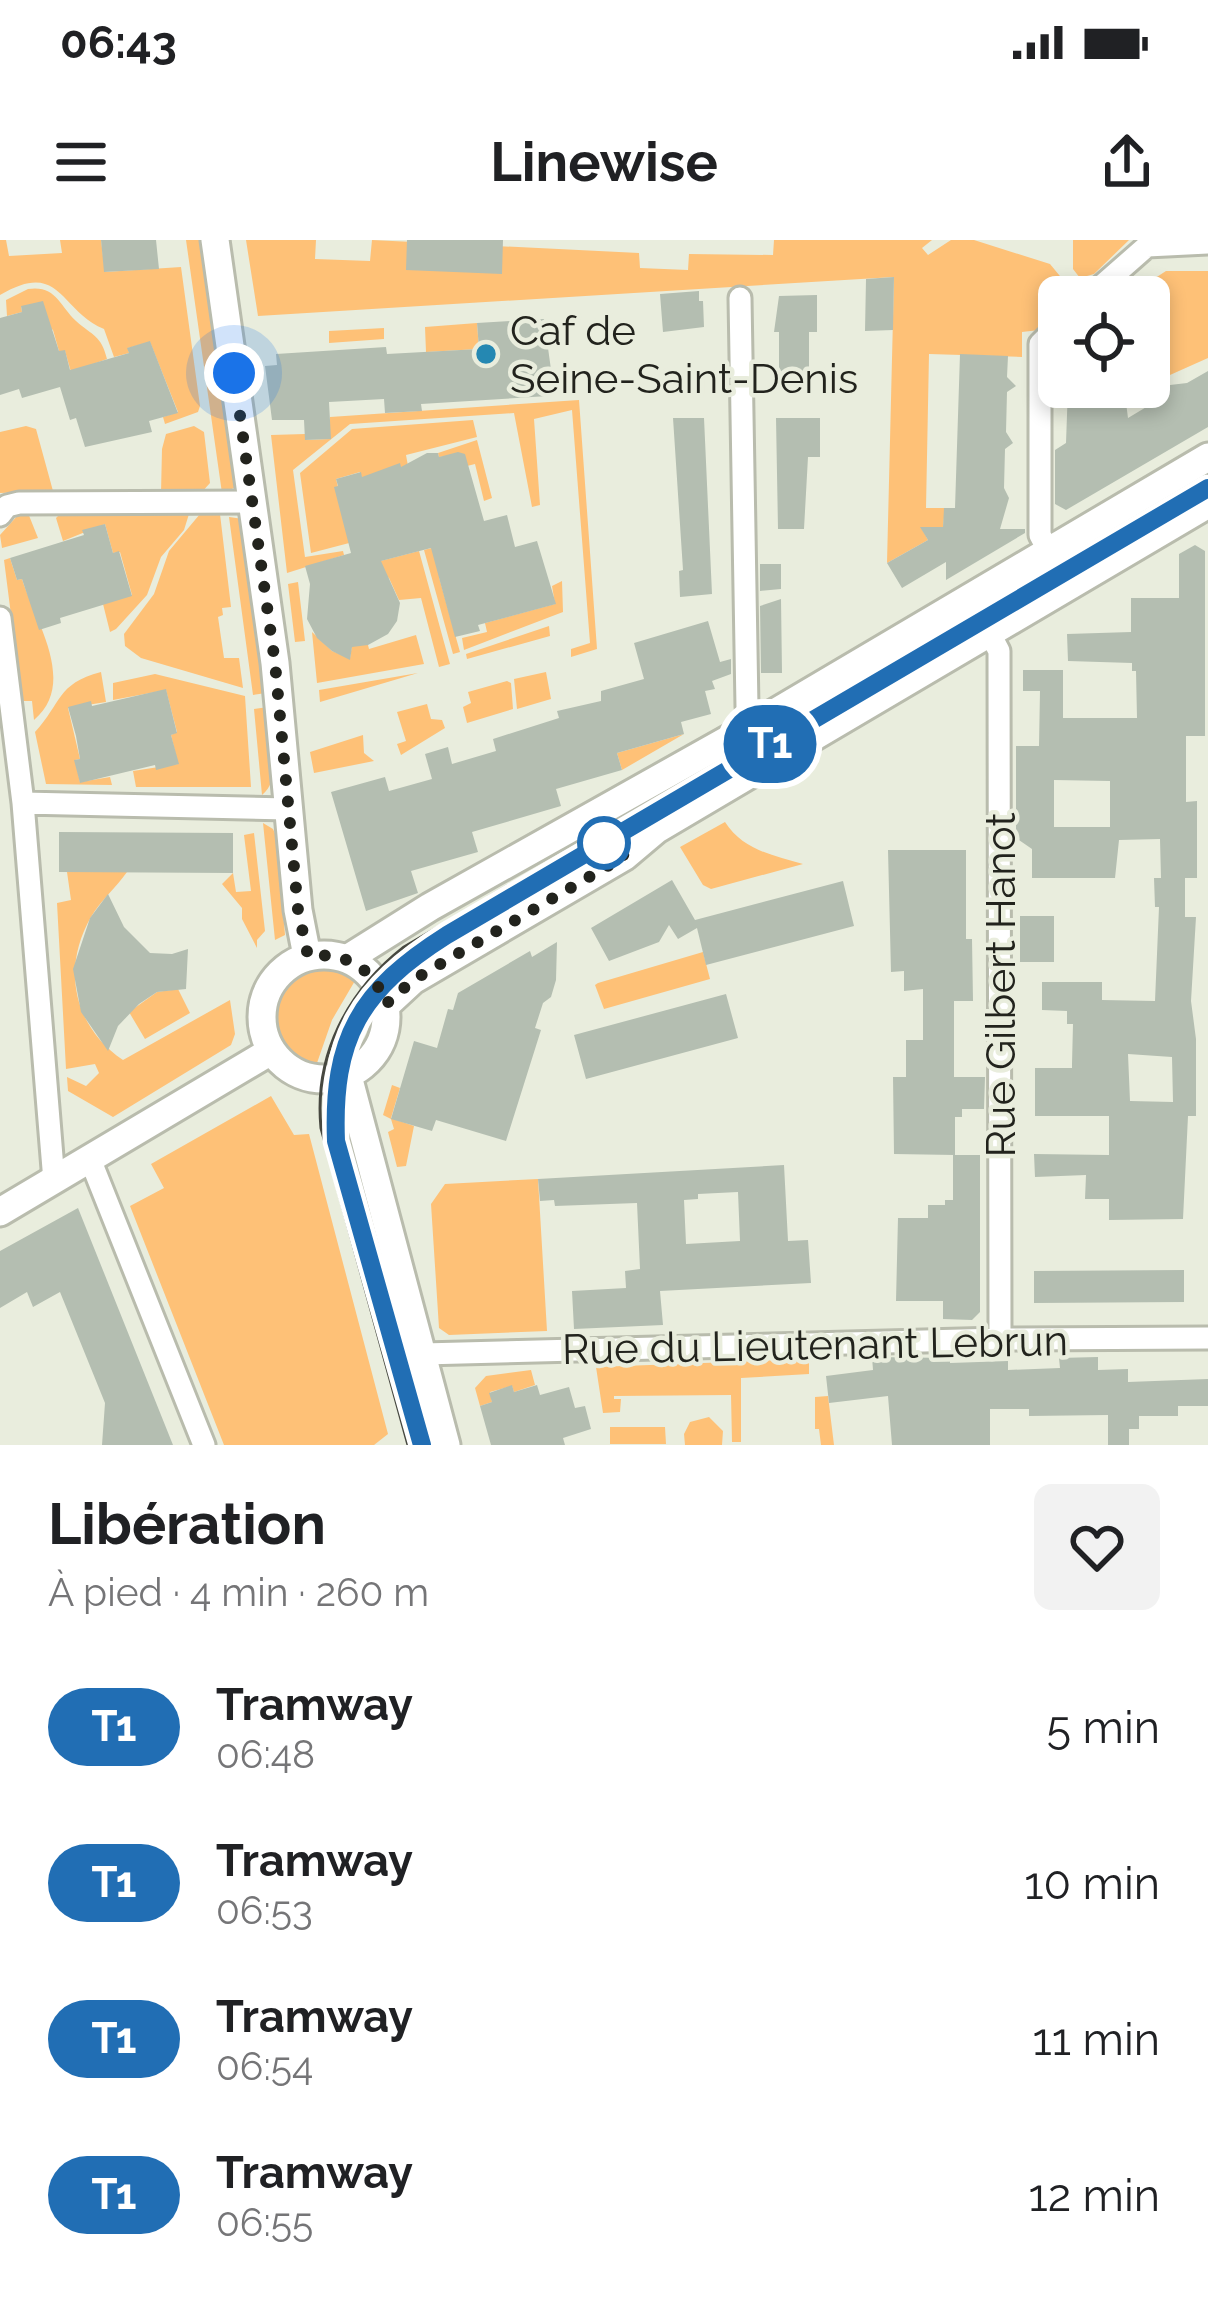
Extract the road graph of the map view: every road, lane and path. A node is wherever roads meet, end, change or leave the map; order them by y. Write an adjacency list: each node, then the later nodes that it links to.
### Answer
1 (215, 240): 7 (street)
2 (1208, 243): 3 (street)
3 (1113, 276)
4 (740, 298): 13 (street)
5 (1040, 408): 10 (street)
6 (1208, 457): 10 (street)
7 (253, 502): 9 (street); 15 (street)
8 (1208, 504): 12 (street)
9 (0, 515)
10 (1048, 552): 13 (street)
11 (0, 618): 14 (street)
12 (990, 634): 18 (street); 25 (street, Rue Gilbert Hanot)
13 (756, 724): 17 (street)
14 (23, 802): 15 (street); 22 (street)
15 (288, 808): 16 (street)
16 (308, 956): 17 (street); 19 (street)
17 (347, 958): 18 (street)
18 (386, 1004): 20 (street)
19 (271, 1051): 20 (street); 21 (street)
20 (348, 1076): 26 (street)
21 (90, 1159): 22 (street); 27 (street)
22 (54, 1181): 23 (street)
23 (0, 1212)
24 (1208, 1338): 25 (street, Rue du Lieutenant Lebrun)
25 (1000, 1339): 26 (street, Rue du Lieutenant Lebrun)
26 (423, 1354): 28 (street)
27 (204, 1445)
28 (446, 1445)

